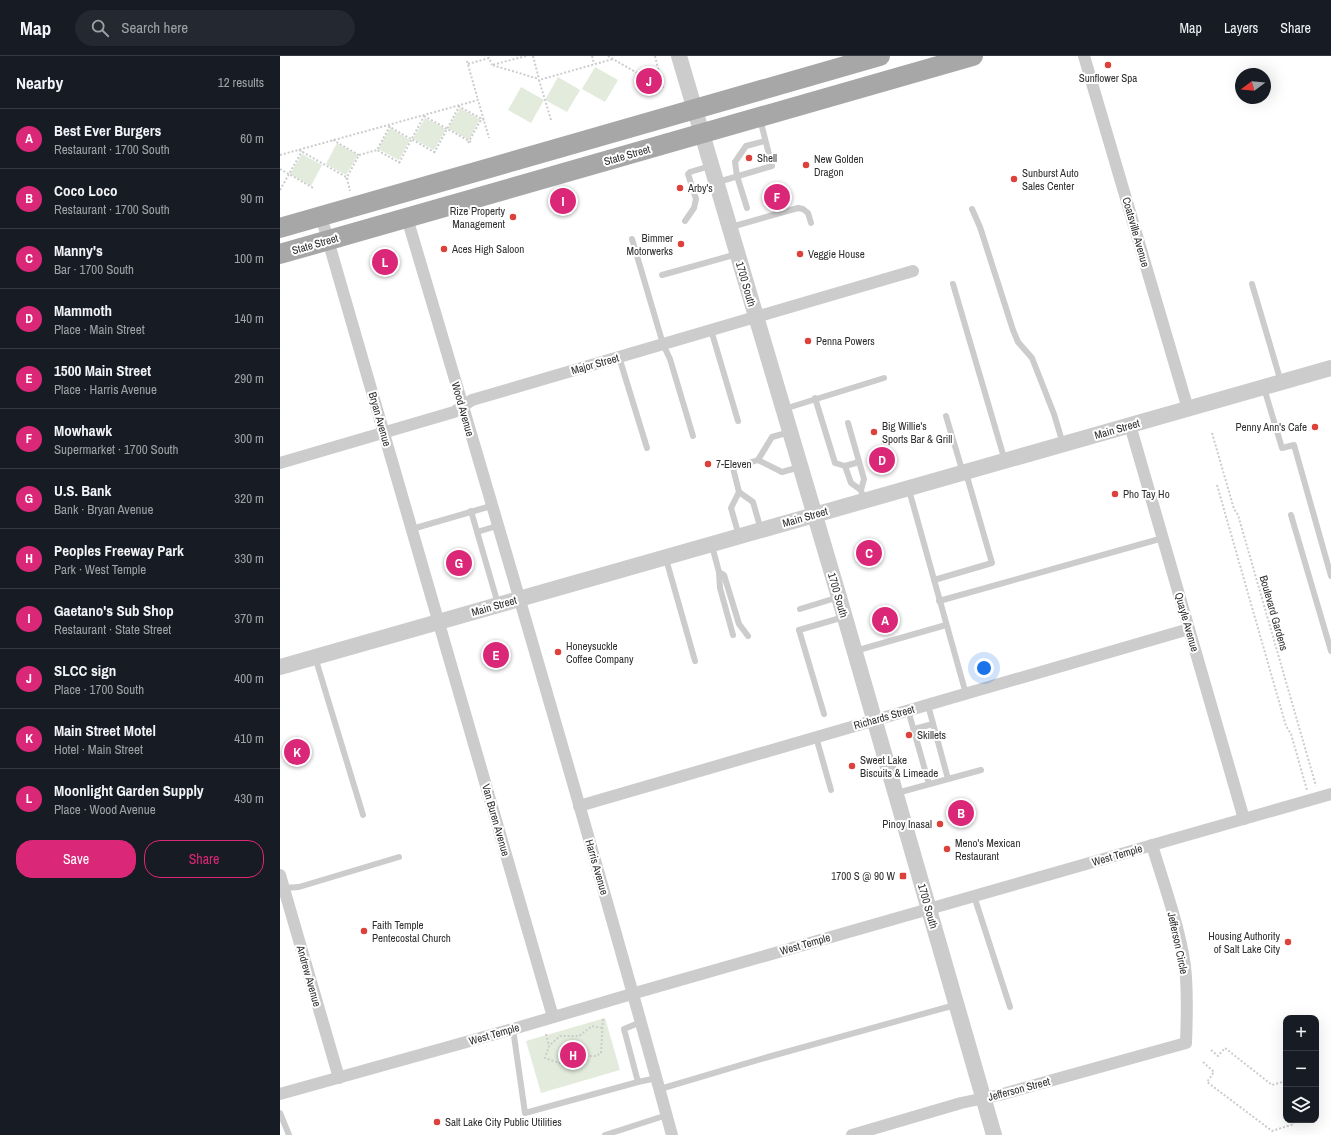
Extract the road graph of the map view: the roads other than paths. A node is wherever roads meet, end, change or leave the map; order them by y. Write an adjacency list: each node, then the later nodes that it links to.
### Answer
1 (679, 56): 5 (street, 1700 South)
2 (880, 56): 5 (main road)
3 (973, 56): 6 (main road, State Street)
4 (1084, 56): 38 (street, Coatsville Avenue)
5 (695, 109): 7 (street, 1700 South); 14 (main road)
6 (759, 117): 7 (main road, State Street); 8 (lane)
7 (702, 133): 9 (street, 1700 South); 15 (main road, State Street)
8 (765, 141): 10 (lane); 10 (lane)
9 (711, 165): 11 (street, 1700 South); 16 (lane)
10 (737, 176): 11 (lane); 12 (lane)
11 (716, 182): 19 (street, 1700 South)
12 (747, 208)
13 (972, 209): 47 (lane)
14 (321, 216): 18 (main road); 21 (street, Bryan Avenue)
15 (407, 218): 21 (main road, State Street); 37 (street, Wood Avenue)
16 (685, 220)
17 (811, 223): 19 (lane)
18 (280, 228)
19 (730, 228): 23 (street, 1700 South)
20 (632, 239): 30 (lane)
21 (328, 240): 22 (main road, State Street); 44 (street, Bryan Avenue)
22 (280, 254)
23 (737, 254): 25 (lane); 28 (street, 1700 South)
24 (913, 271): 28 (street, Major Street)
25 (662, 275)
26 (954, 284): 50 (lane)
27 (1252, 284): 34 (lane)
28 (756, 317): 29 (street, Major Street); 39 (street, 1700 South)
29 (711, 330): 30 (street, Major Street); 41 (lane)
30 (663, 344): 31 (street, Major Street); 46 (lane)
31 (619, 357): 37 (street, Major Street); 48 (lane)
32 (1331, 368): 34 (street, Main Street)
33 (884, 378): 36 (lane)
34 (1281, 382): 35 (street, Main Street)
35 (1263, 387): 38 (street, Main Street); 72 (lane)
36 (815, 398): 39 (lane); 53 (lane)
37 (462, 406): 44 (street, Major Street); 59 (street, Wood Avenue)
38 (1188, 408): 43 (street, Main Street)
39 (783, 409): 45 (street, 1700 South)
40 (946, 416): 55 (lane)
41 (738, 421)
42 (848, 423): 51 (lane)
43 (1130, 425): 47 (street, Main Street); 68 (street, Quayle Avenue)
44 (384, 432): 52 (street, Major Street); 64 (street, Bryan Avenue)
45 (790, 432): 49 (lane); 54 (street, 1700 South)
46 (693, 436)
47 (1063, 444): 50 (street, Main Street)
48 (647, 448)
49 (758, 460): 54 (lane); 57 (lane)
50 (1005, 461): 55 (street, Main Street)
51 (859, 462): 53 (lane); 58 (lane)
52 (280, 463)
53 (845, 466): 58 (lane)
54 (800, 467): 61 (street, 1700 South)
55 (964, 472): 56 (street, Main Street); 73 (lane)
56 (909, 488): 58 (street, Main Street); 73 (lane)
57 (739, 492): 65 (lane); 67 (lane)
58 (862, 495): 61 (street, Main Street)
59 (491, 506): 60 (lane); 63 (street, Wood Avenue)
60 (471, 512): 64 (lane); 66 (lane)
61 (814, 515): 65 (street, Main Street); 74 (street, 1700 South)
62 (1292, 515): 85 (lane)
63 (497, 526): 66 (lane); 75 (street, Wood Avenue)
64 (412, 528): 80 (street, Bryan Avenue)
65 (761, 530): 67 (street, Main Street)
66 (477, 532): 77 (lane)
67 (739, 536): 69 (street, Main Street)
68 (1163, 538): 76 (lane); 82 (street, Quayle Avenue)
69 (711, 544): 70 (street, Main Street); 71 (lane)
70 (666, 557): 75 (street, Main Street); 88 (lane)
71 (719, 572): 83 (lane); 84 (lane)
72 (1331, 574)
73 (934, 580): 76 (lane)
74 (839, 597): 78 (lane); 79 (street, 1700 South)
75 (519, 599): 77 (street, Main Street); 104 (street, Harris Avenue)
76 (939, 601): 81 (lane)
77 (498, 605): 80 (street, Main Street)
78 (800, 609)
79 (844, 617): 86 (street, 1700 South); 93 (lane)
80 (439, 622): 87 (street, Main Street); 116 (street, Van Buren Avenue)
81 (946, 625): 86 (lane); 90 (lane)
82 (1189, 629): 90 (street, Richards Street); 106 (street, Quayle Avenue)
83 (733, 635)
84 (748, 636)
85 (1331, 651)
86 (854, 652): 94 (street, 1700 South)
87 (315, 657): 89 (street, Main Street); 105 (lane)
88 (696, 661)
89 (280, 667)
90 (966, 694): 91 (street, Richards Street)
91 (928, 705): 92 (street, Richards Street); 95 (lane)
92 (908, 710): 94 (street, Richards Street); 96 (lane)
93 (824, 714)
94 (874, 720): 97 (street, Richards Street); 102 (street, 1700 South)
95 (933, 724): 96 (lane); 99 (lane)
96 (914, 729): 100 (lane)
97 (816, 737): 101 (lane); 104 (street, Richards Street)
98 (981, 770): 99 (lane)
99 (948, 779): 100 (lane)
100 (929, 784): 102 (lane)
101 (831, 790)
102 (895, 793): 112 (street, 1700 South)
103 (1331, 794): 106 (street, West Temple)
104 (579, 806): 113 (street, Harris Avenue)
105 (363, 814)
106 (1244, 819): 107 (street, West Temple)
107 (1152, 845): 111 (street, West Temple); 119 (street, Jefferson Circle)
108 (399, 858): 110 (lane)
109 (280, 875): 110 (street, Andrew Avenue)
110 (282, 889): 120 (street, Andrew Avenue)
111 (974, 896): 112 (street, West Temple); 115 (lane)
112 (929, 909): 113 (street, West Temple); 114 (street, 1700 South)
113 (633, 994): 116 (street, West Temple); 117 (street, Harris Avenue)
114 (957, 1004): 122 (lane); 124 (street, 1700 South)
115 (1010, 1007)
116 (553, 1017): 118 (street, West Temple)
117 (641, 1022): 121 (lane); 122 (street, Harris Avenue)
118 (513, 1029): 120 (street, West Temple); 121 (lane)
119 (1186, 1043): 124 (street, Jefferson Street)
120 (339, 1078): 123 (street, West Temple)
121 (638, 1082): 122 (lane)
122 (658, 1084): 126 (street, Harris Avenue)
123 (280, 1094)
124 (984, 1098): 130 (street, Jefferson Street); 131 (street, 1700 South)
125 (280, 1113): 127 (lane)
126 (667, 1115): 128 (lane); 129 (street, Harris Avenue)
127 (289, 1135)
128 (605, 1135)
129 (672, 1135)
130 (852, 1135)
131 (994, 1135)

